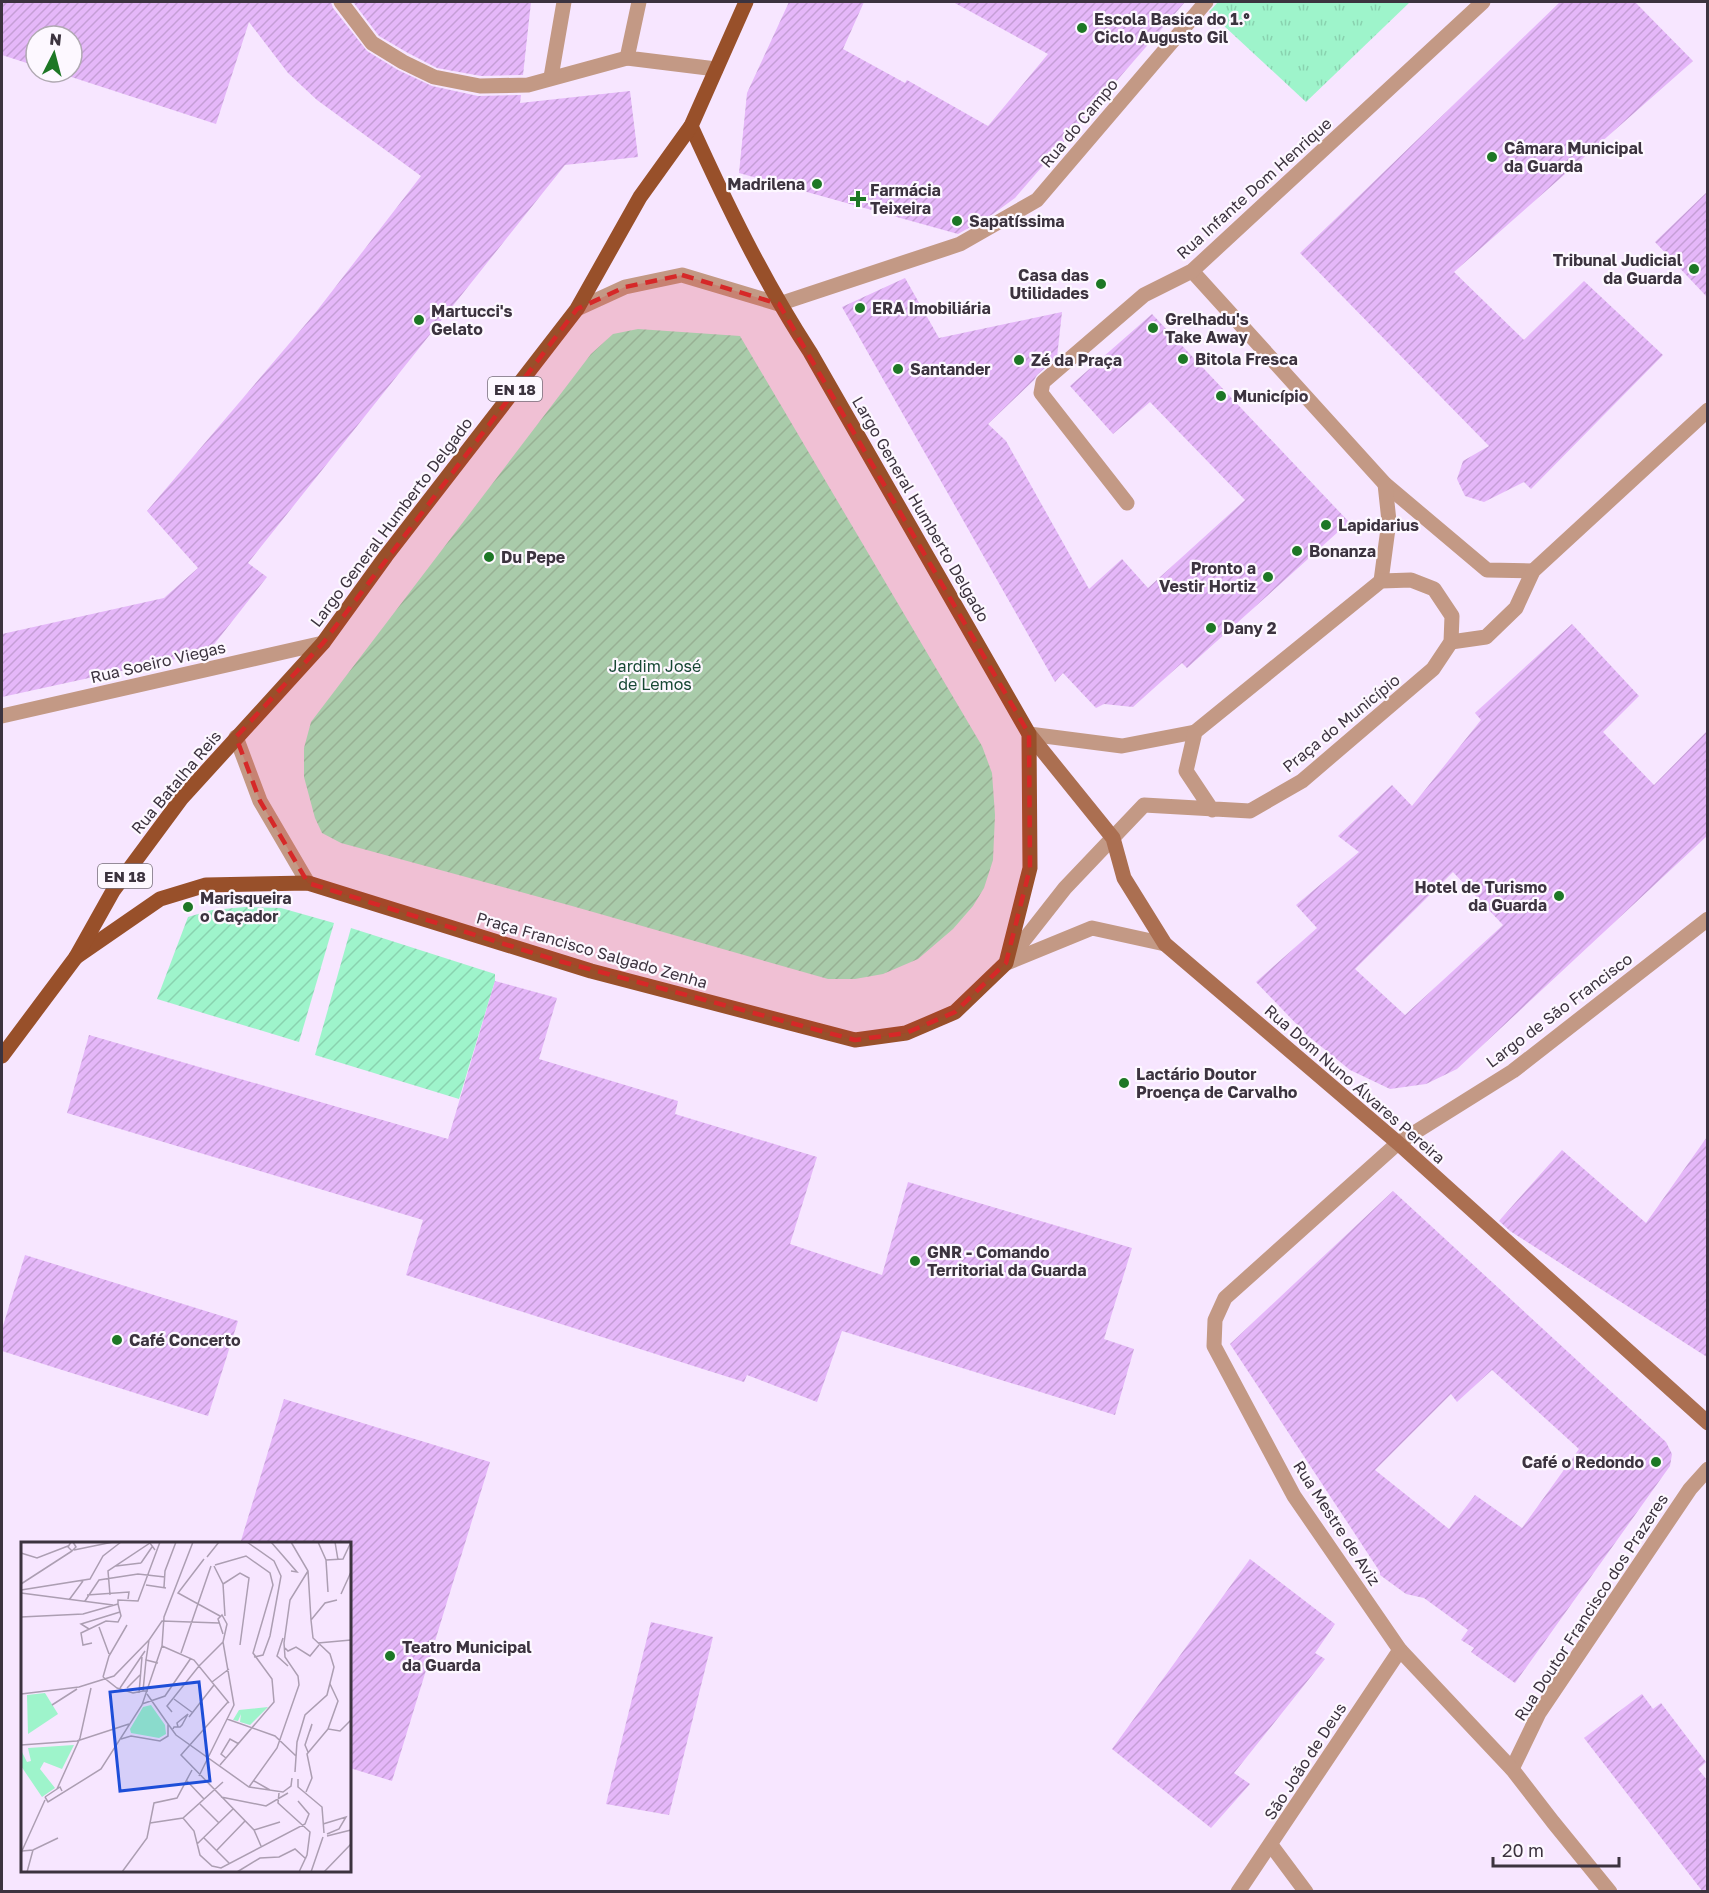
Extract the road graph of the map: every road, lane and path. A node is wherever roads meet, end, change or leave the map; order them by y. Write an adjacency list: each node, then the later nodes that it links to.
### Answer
1 (341, 2): 9 (street)
2 (564, 2): 9 (street)
3 (639, 2): 7 (street)
4 (746, 2): 8 (main road, EN 18)
5 (1206, 2): 12 (street, Rua do Campo)
6 (1483, 2): 11 (street, Rua Infante Dom Henrique)
7 (627, 58): 8 (street); 9 (street)
8 (716, 69): 10 (main road, EN 18)
9 (551, 77)
10 (691, 126): 12 (main road, Largo General Humberto Delgado); 13 (main road, Largo General Humberto Delgado / EN 18)
11 (1192, 271): 15 (street); 16 (street, Rua Infante Dom Henrique)
12 (779, 304): 13 (street, Largo General Humberto Delgado); 23 (main road, Largo General Humberto Delgado)
13 (577, 309): 20 (main road, Largo General Humberto Delgado / EN 18)
14 (1707, 410): 17 (street)
15 (1385, 484): 17 (street); 18 (street)
16 (1127, 503)
17 (1533, 571): 19 (street)
18 (1381, 581): 19 (street); 22 (street)
19 (1451, 642): 25 (street, Praça do Município)
20 (323, 643): 21 (street, Rua Soeiro Viegas); 24 (main road, Rua Batalha Reis / EN 18)
21 (2, 716)
22 (1195, 732): 23 (street); 25 (street)
23 (1029, 734): 26 (street, Rua Dom Nuno Álvares Pereira); 31 (main road)
24 (236, 737): 27 (street); 30 (main road, Rua Batalha Reis / EN 18)
25 (1212, 810): 26 (street, Praça Francisco Salgado Zenha)
26 (1113, 838): 29 (street, Rua Dom Nuno Álvares Pereira); 31 (street, Praça Francisco Salgado Zenha)
27 (308, 883): 30 (main road, Rua Batalha Reis); 31 (main road, Praça Francisco Salgado Zenha)
28 (1707, 919): 33 (street, Largo de São Francisco)
29 (1165, 944): 31 (street, Praça Francisco Salgado Zenha); 33 (street, Rua Dom Nuno Álvares Pereira)
30 (76, 957): 32 (main road, Rua Batalha Reis / EN 18)
31 (1006, 963)
32 (2, 1056)
33 (1398, 1143): 34 (street, Rua Dom Nuno Álvares Pereira); 36 (street, Rua Mestre de Aviz)
34 (1707, 1423)
35 (1707, 1469): 37 (street, Rua Doutor Francisco dos Prazeres)
36 (1400, 1650): 37 (street, Rua Mestre de Aviz); 38 (street, São João de Deus)
37 (1512, 1769): 41 (street, Rua Mestre de Aviz)
38 (1271, 1845): 39 (street, São João de Deus); 40 (street)
39 (1238, 1892)
40 (1306, 1892)
41 (1610, 1892)

